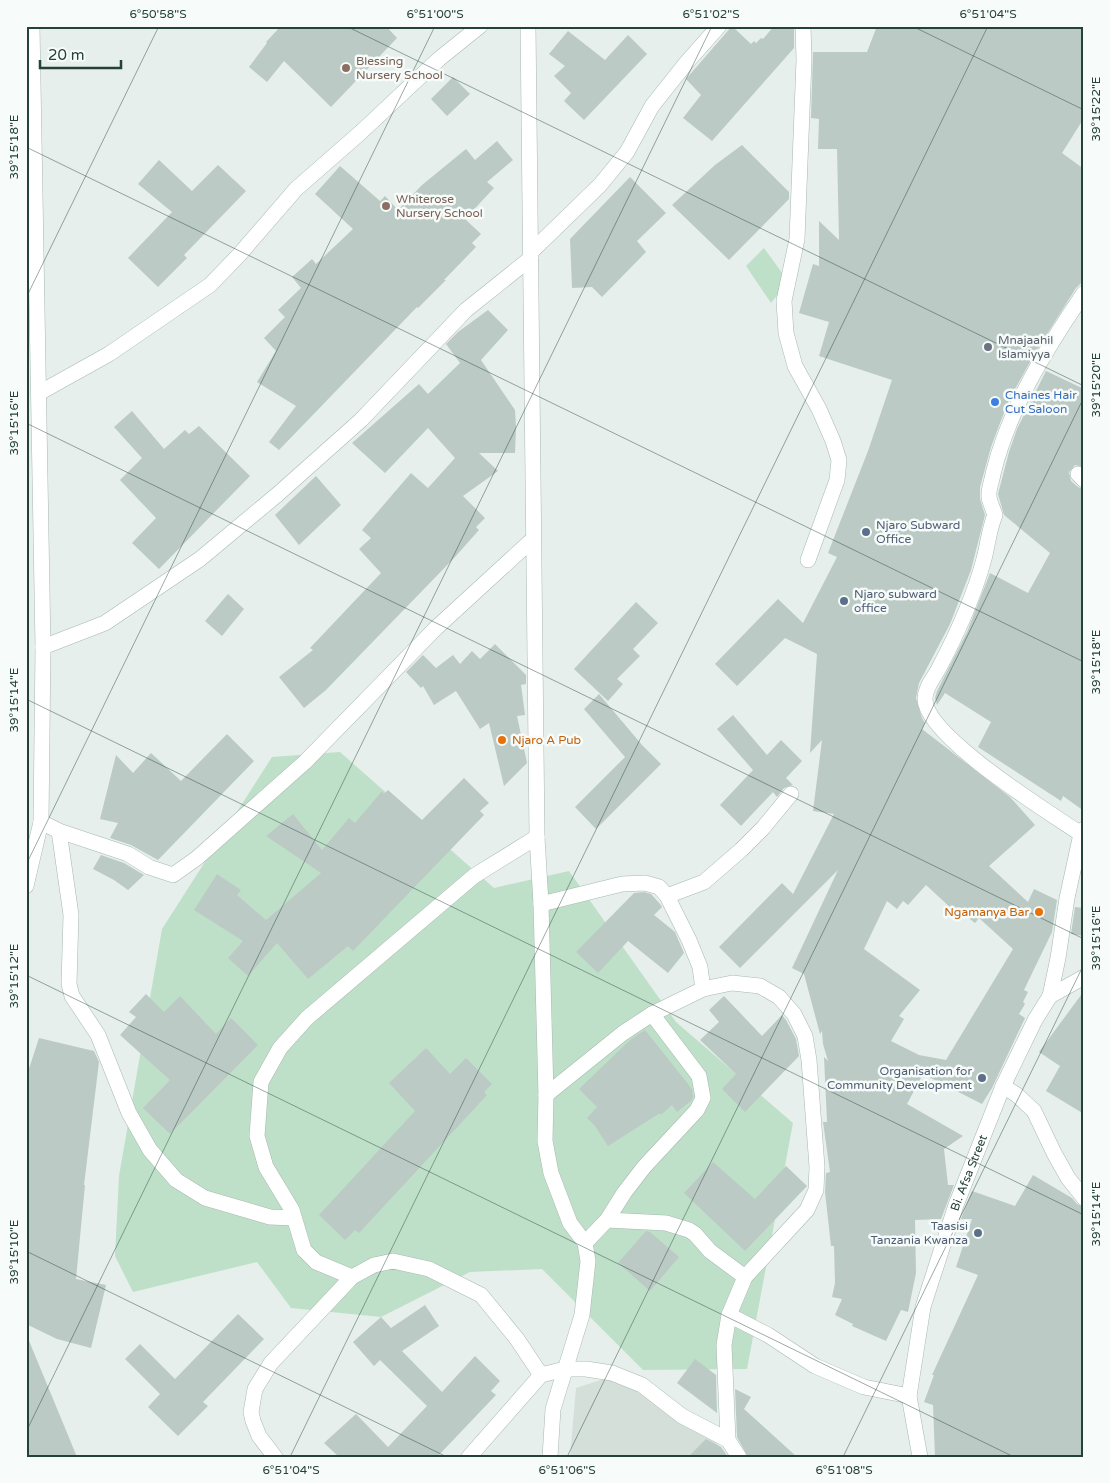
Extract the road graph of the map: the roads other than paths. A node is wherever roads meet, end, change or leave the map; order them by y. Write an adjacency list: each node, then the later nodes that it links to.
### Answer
1 (32, 26): 8 (street)
2 (480, 26): 8 (street)
3 (528, 26): 6 (street)
4 (719, 26): 6 (street)
5 (803, 26): 10 (street)
6 (531, 255): 9 (street); 11 (street)
7 (1084, 293): 15 (street)
8 (39, 393): 11 (street)
9 (532, 540): 14 (street); 16 (street)
10 (808, 560)
11 (43, 647): 13 (street)
12 (791, 794): 18 (street)
13 (41, 822): 14 (street); 17 (street)
14 (58, 830): 27 (street)
15 (1082, 832): 22 (street)
16 (537, 837): 19 (street); 27 (street)
17 (26, 886)
18 (668, 896): 19 (street); 21 (street)
19 (541, 904): 25 (street)
20 (1084, 977): 22 (street, Bi. Afsa Street)
21 (703, 989): 23 (street); 31 (street)
22 (1050, 996): 24 (street, Bi. Afsa Street)
23 (652, 1014): 25 (street); 28 (street)
24 (1003, 1086): 26 (street); 35 (street, Bi. Afsa Street)
25 (546, 1095): 29 (street)
26 (1084, 1198)
27 (294, 1218): 30 (street)
28 (607, 1220): 29 (street); 31 (street)
29 (585, 1243): 33 (street)
30 (352, 1277): 34 (street); 37 (street)
31 (745, 1277): 32 (street)
32 (729, 1315): 35 (street); 36 (street)
33 (565, 1369): 34 (street); 36 (street); 39 (street)
34 (540, 1375): 38 (street)
35 (909, 1396): 41 (street, Bi. Afsa Street)
36 (728, 1440): 40 (street)
37 (275, 1457)
38 (470, 1457)
39 (550, 1457)
40 (739, 1457)
41 (920, 1457)

